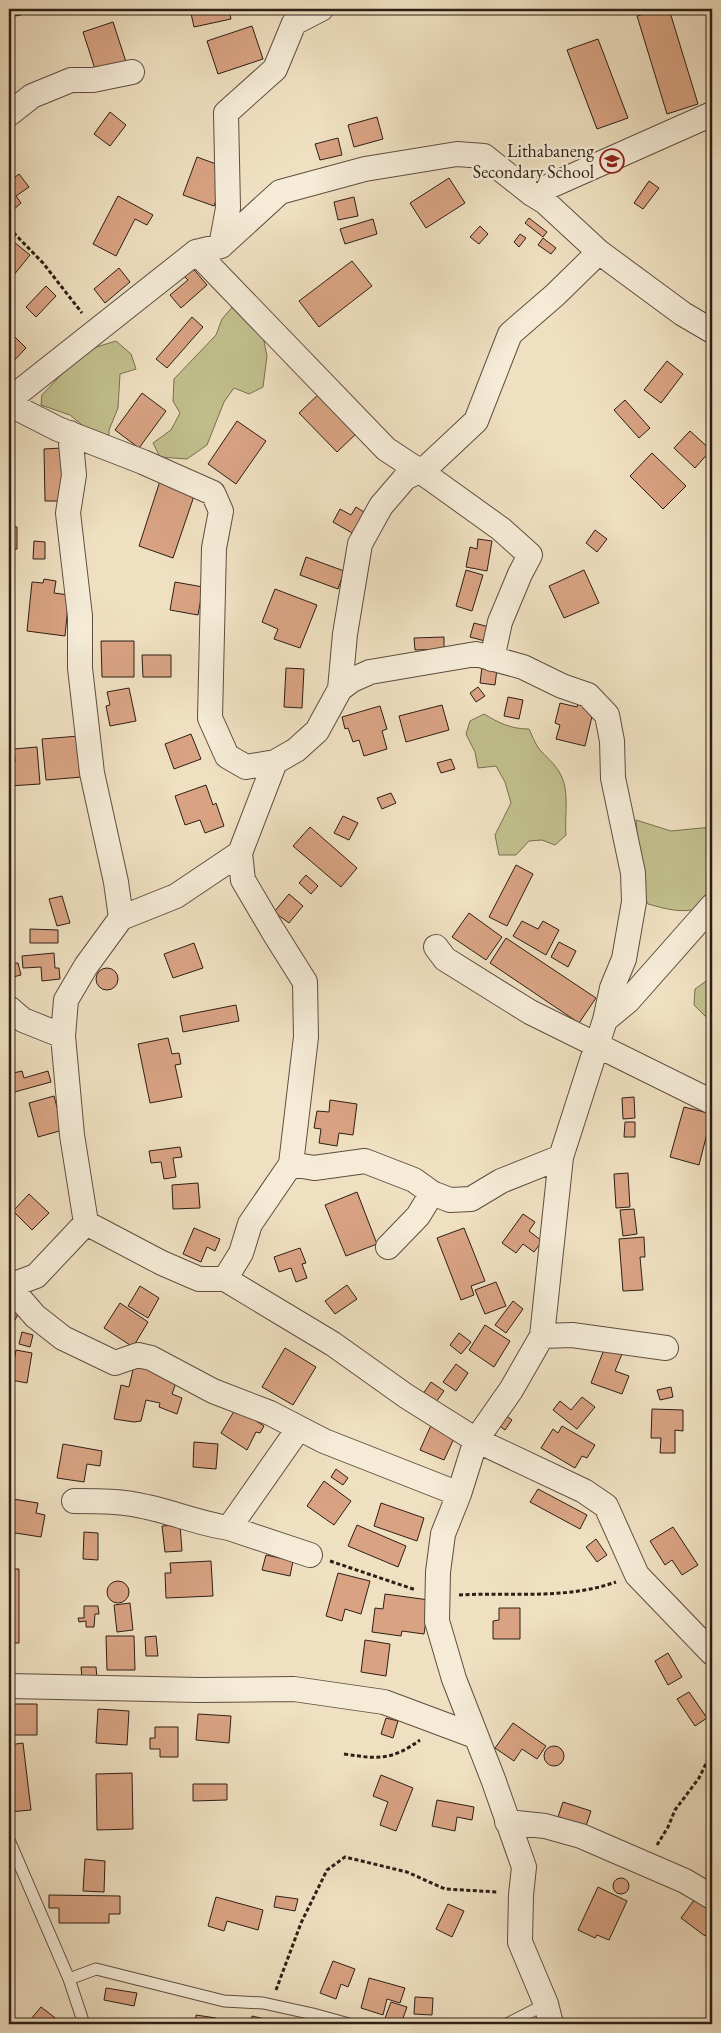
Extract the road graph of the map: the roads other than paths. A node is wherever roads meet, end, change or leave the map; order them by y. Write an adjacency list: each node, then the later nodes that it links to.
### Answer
1 (320, 9): 6 (street)
2 (132, 72): 3 (street)
3 (9, 114)
4 (712, 114): 5 (street)
5 (532, 194): 6 (street); 8 (street)
6 (221, 246): 7 (street)
7 (196, 252): 10 (street); 13 (street)
8 (599, 252): 9 (street); 13 (street)
9 (712, 331)
10 (9, 400)
11 (9, 404): 12 (street)
12 (70, 433): 16 (street); 19 (street)
13 (420, 471): 14 (street); 15 (street)
14 (492, 659): 15 (street); 22 (street)
15 (340, 689): 16 (street)
16 (275, 762): 17 (street)
17 (240, 853): 19 (street); 27 (street)
18 (712, 906): 22 (street)
19 (121, 918): 23 (street)
20 (436, 947): 24 (street)
21 (9, 1008): 23 (street)
22 (606, 1020): 24 (street)
23 (63, 1036): 29 (street)
24 (597, 1045): 25 (street); 26 (street)
25 (712, 1102)
26 (561, 1157): 28 (street); 32 (street)
27 (291, 1164): 28 (street); 31 (street)
28 (432, 1193): 30 (street)
29 (86, 1223): 31 (street); 34 (street)
30 (388, 1247)
31 (225, 1279): 35 (street)
32 (542, 1336): 33 (street); 35 (street)
33 (666, 1348)
34 (299, 1428): 36 (street); 38 (street)
35 (476, 1440): 36 (street); 40 (street)
36 (459, 1494): 42 (street)
37 (74, 1502): 38 (street)
38 (229, 1528): 39 (street)
39 (310, 1554)
40 (712, 1653)
41 (9, 1686): 42 (street)
42 (475, 1736): 43 (street)
43 (507, 1822): 45 (street); 47 (street)
44 (9, 1840): 46 (lane)
45 (712, 1897)
46 (69, 1979): 48 (lane); 49 (lane)
47 (548, 2014): 50 (lane)
48 (84, 2024)
49 (349, 2024)
50 (507, 2024)

